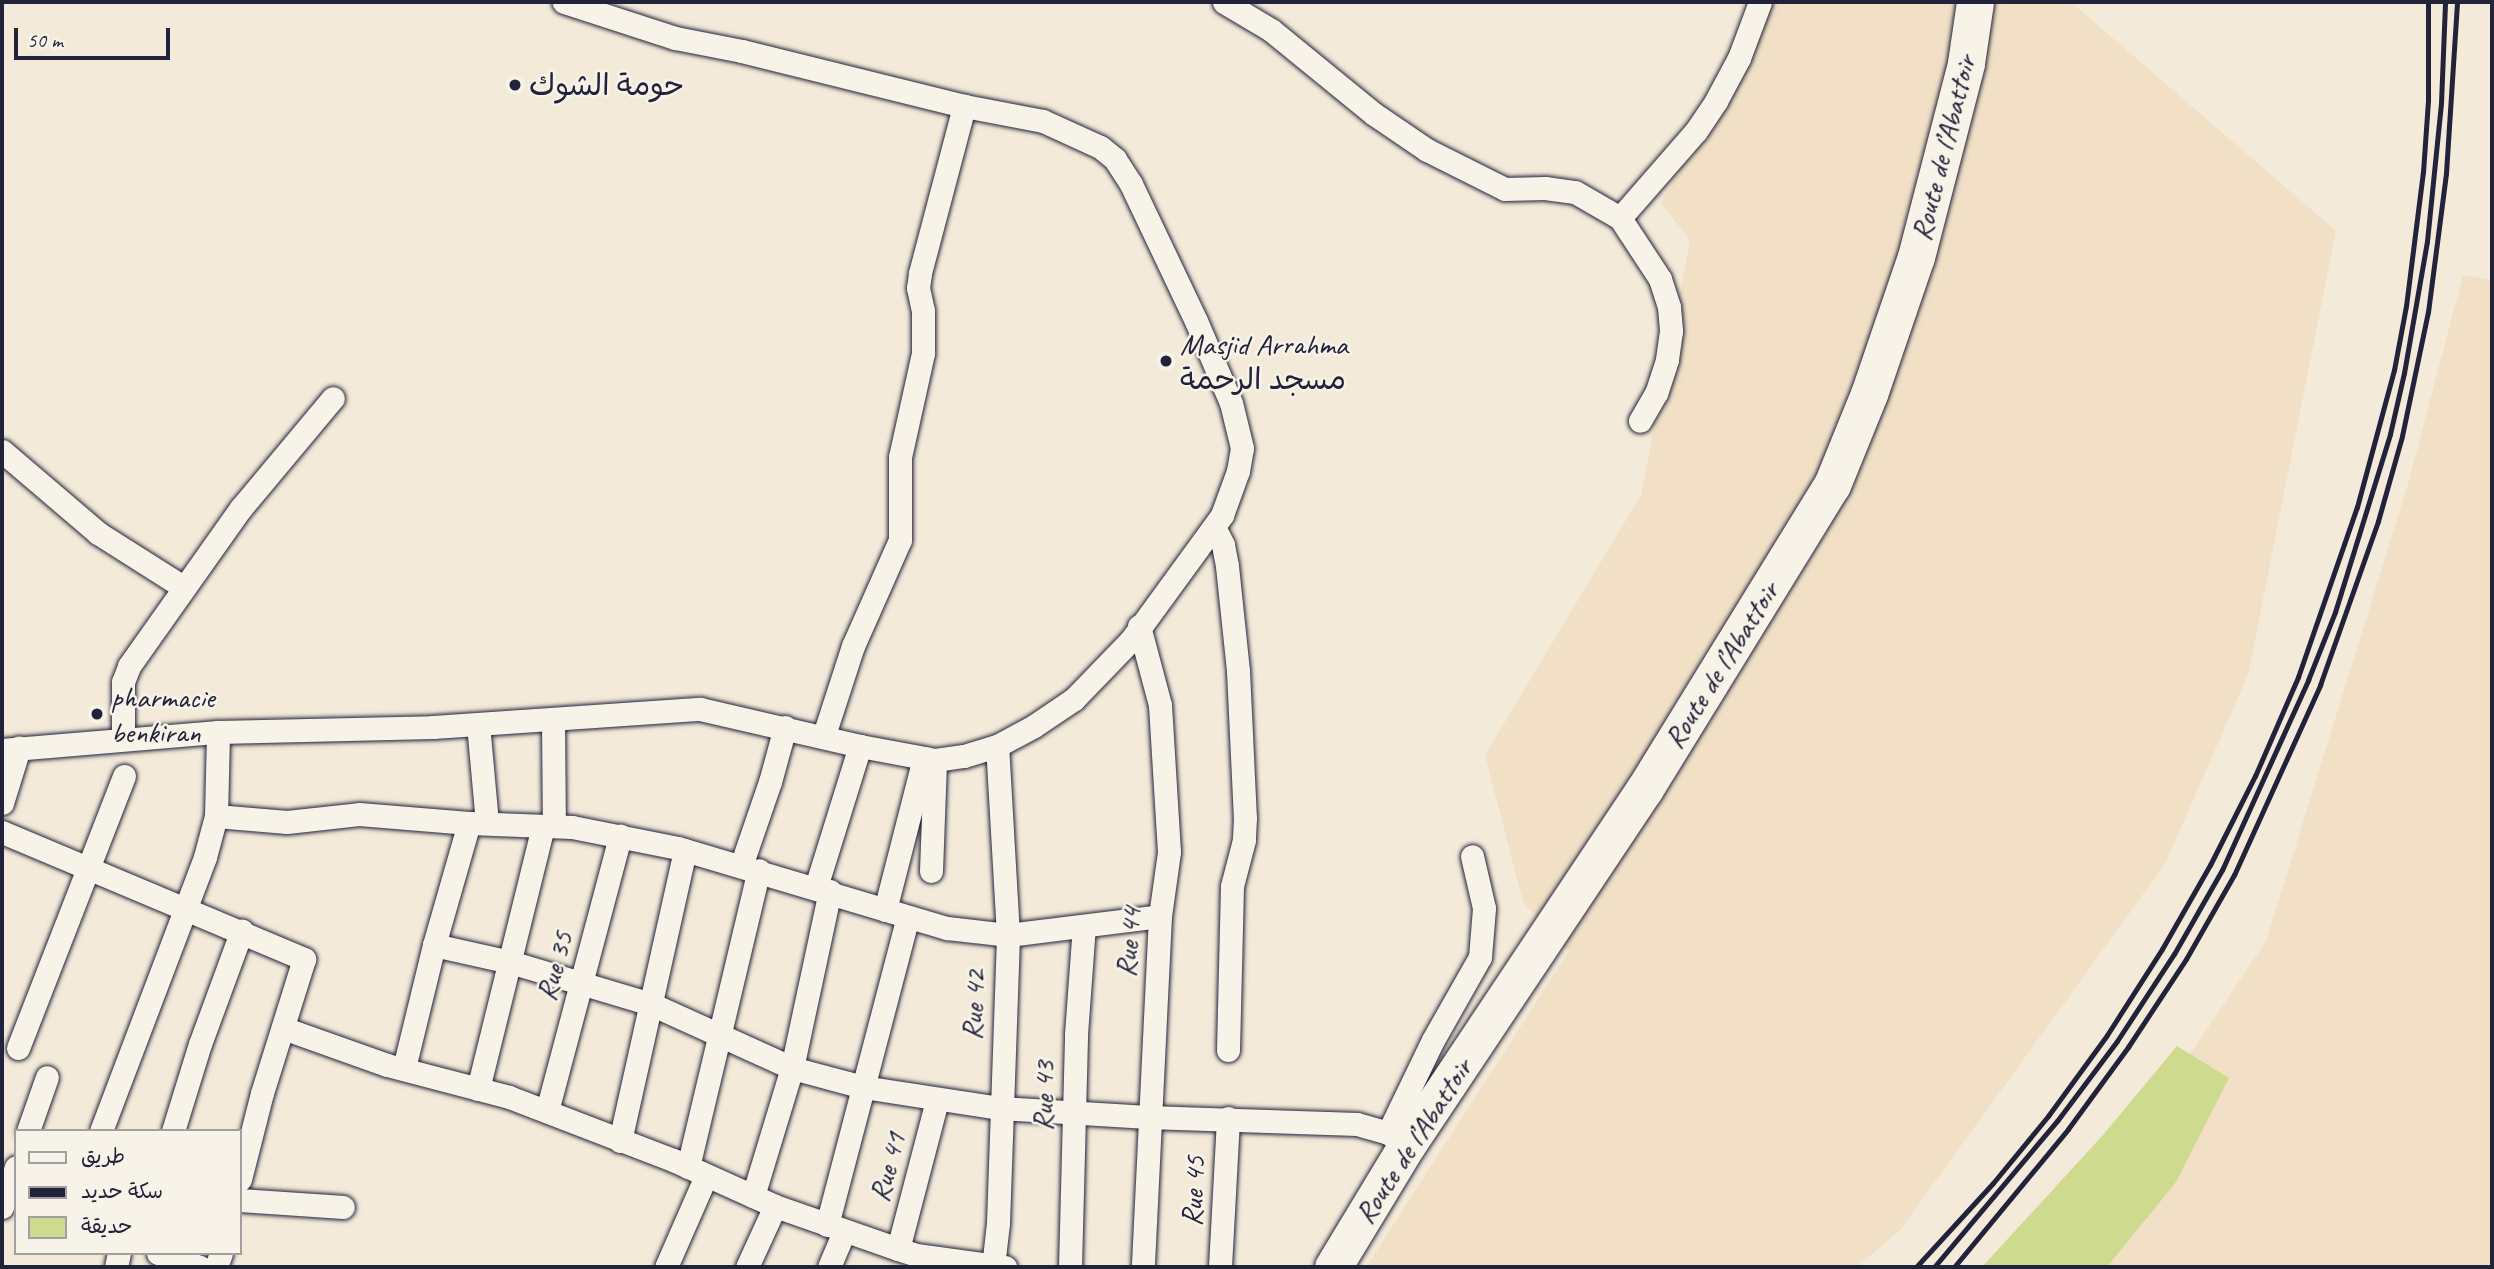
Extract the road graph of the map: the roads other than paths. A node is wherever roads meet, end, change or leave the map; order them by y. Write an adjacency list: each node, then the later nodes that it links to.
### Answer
1 (564, 2): 5 (street)
2 (1224, 2): 6 (street)
3 (1760, 2): 6 (street)
4 (1975, 2): 65 (main road, Route de l’Abattoir)
5 (964, 106): 10 (street); 17 (street)
6 (1620, 218): 8 (street)
7 (333, 398): 11 (street)
8 (1640, 421)
9 (2, 451): 11 (street)
10 (1214, 527): 12 (street); 50 (street)
11 (183, 587): 18 (street)
12 (1139, 625): 20 (street); 38 (street, Rue 44)
13 (553, 719): 14 (street); 15 (street); 27 (street)
14 (478, 724): 16 (street); 26 (street)
15 (785, 727): 17 (street); 33 (street)
16 (218, 732): 18 (street); 25 (street)
17 (824, 735): 19 (street)
18 (123, 738): 21 (street)
19 (860, 746): 22 (street); 35 (street)
20 (997, 746): 22 (street); 42 (street, Rue 42)
21 (11, 749): 24 (street)
22 (930, 759): 34 (street); 37 (street)
23 (124, 776): 32 (street)
24 (2, 803)
25 (216, 816): 26 (street); 36 (street)
26 (478, 823): 27 (street); 43 (street)
27 (548, 826): 29 (street); 44 (street)
28 (2, 832): 32 (street)
29 (620, 836): 30 (street); 45 (street, Rue 35)
30 (685, 850): 33 (street); 46 (street)
31 (1472, 856): 65 (street)
32 (88, 868): 36 (street); 49 (street)
33 (750, 868): 35 (street); 48 (street)
34 (931, 872)
35 (823, 889): 37 (street); 52 (street)
36 (186, 909): 41 (street); 63 (street)
37 (885, 910): 39 (street)
38 (1160, 916): 40 (street); 60 (street, Rue 44)
39 (908, 917): 42 (street); 54 (street)
40 (1084, 926): 42 (street); 59 (street, Rue 43)
41 (242, 930): 47 (street); 64 (street)
42 (1007, 935): 57 (street, Rue 42)
43 (434, 945): 44 (street); 51 (street)
44 (510, 962): 45 (street); 55 (street)
45 (581, 986): 46 (street); 58 (street, Rue 35)
46 (651, 1004): 48 (street); 66 (street)
47 (283, 1028): 51 (street); 67 (street)
48 (720, 1035): 52 (street); 68 (street)
49 (18, 1048)
50 (1228, 1050)
51 (404, 1068): 55 (street)
52 (792, 1068): 54 (street); 70 (street)
53 (47, 1077): 62 (street)
54 (863, 1087): 56 (street); 75 (street)
55 (478, 1089): 58 (street)
56 (937, 1100): 57 (street); 77 (street, Rue 41)
57 (1000, 1108): 59 (street); 82 (street, Rue 42)
58 (547, 1111): 66 (street)
59 (1074, 1113): 60 (street); 83 (street, Rue 43)
60 (1148, 1117): 61 (street); 84 (street, Rue 44)
61 (1228, 1118): 65 (street); 85 (street, Rue 45)
62 (29, 1129)
63 (102, 1129)
64 (174, 1129)
65 (1397, 1139): 86 (main road, Route de l’Abattoir)
66 (620, 1141): 68 (street)
67 (242, 1172)
68 (697, 1172): 70 (street); 79 (street)
69 (14, 1173): 74 (street)
70 (753, 1196): 72 (street)
71 (242, 1200): 73 (street)
72 (775, 1206): 75 (street); 80 (street)
73 (343, 1207)
74 (2, 1209)
75 (835, 1228): 77 (street); 81 (street)
76 (164, 1255): 78 (street)
77 (909, 1257): 82 (street)
78 (200, 1267)
79 (666, 1267)
80 (747, 1267)
81 (829, 1267)
82 (997, 1267)
83 (1070, 1267)
84 (1143, 1267)
85 (1220, 1267)
86 (1332, 1267)

